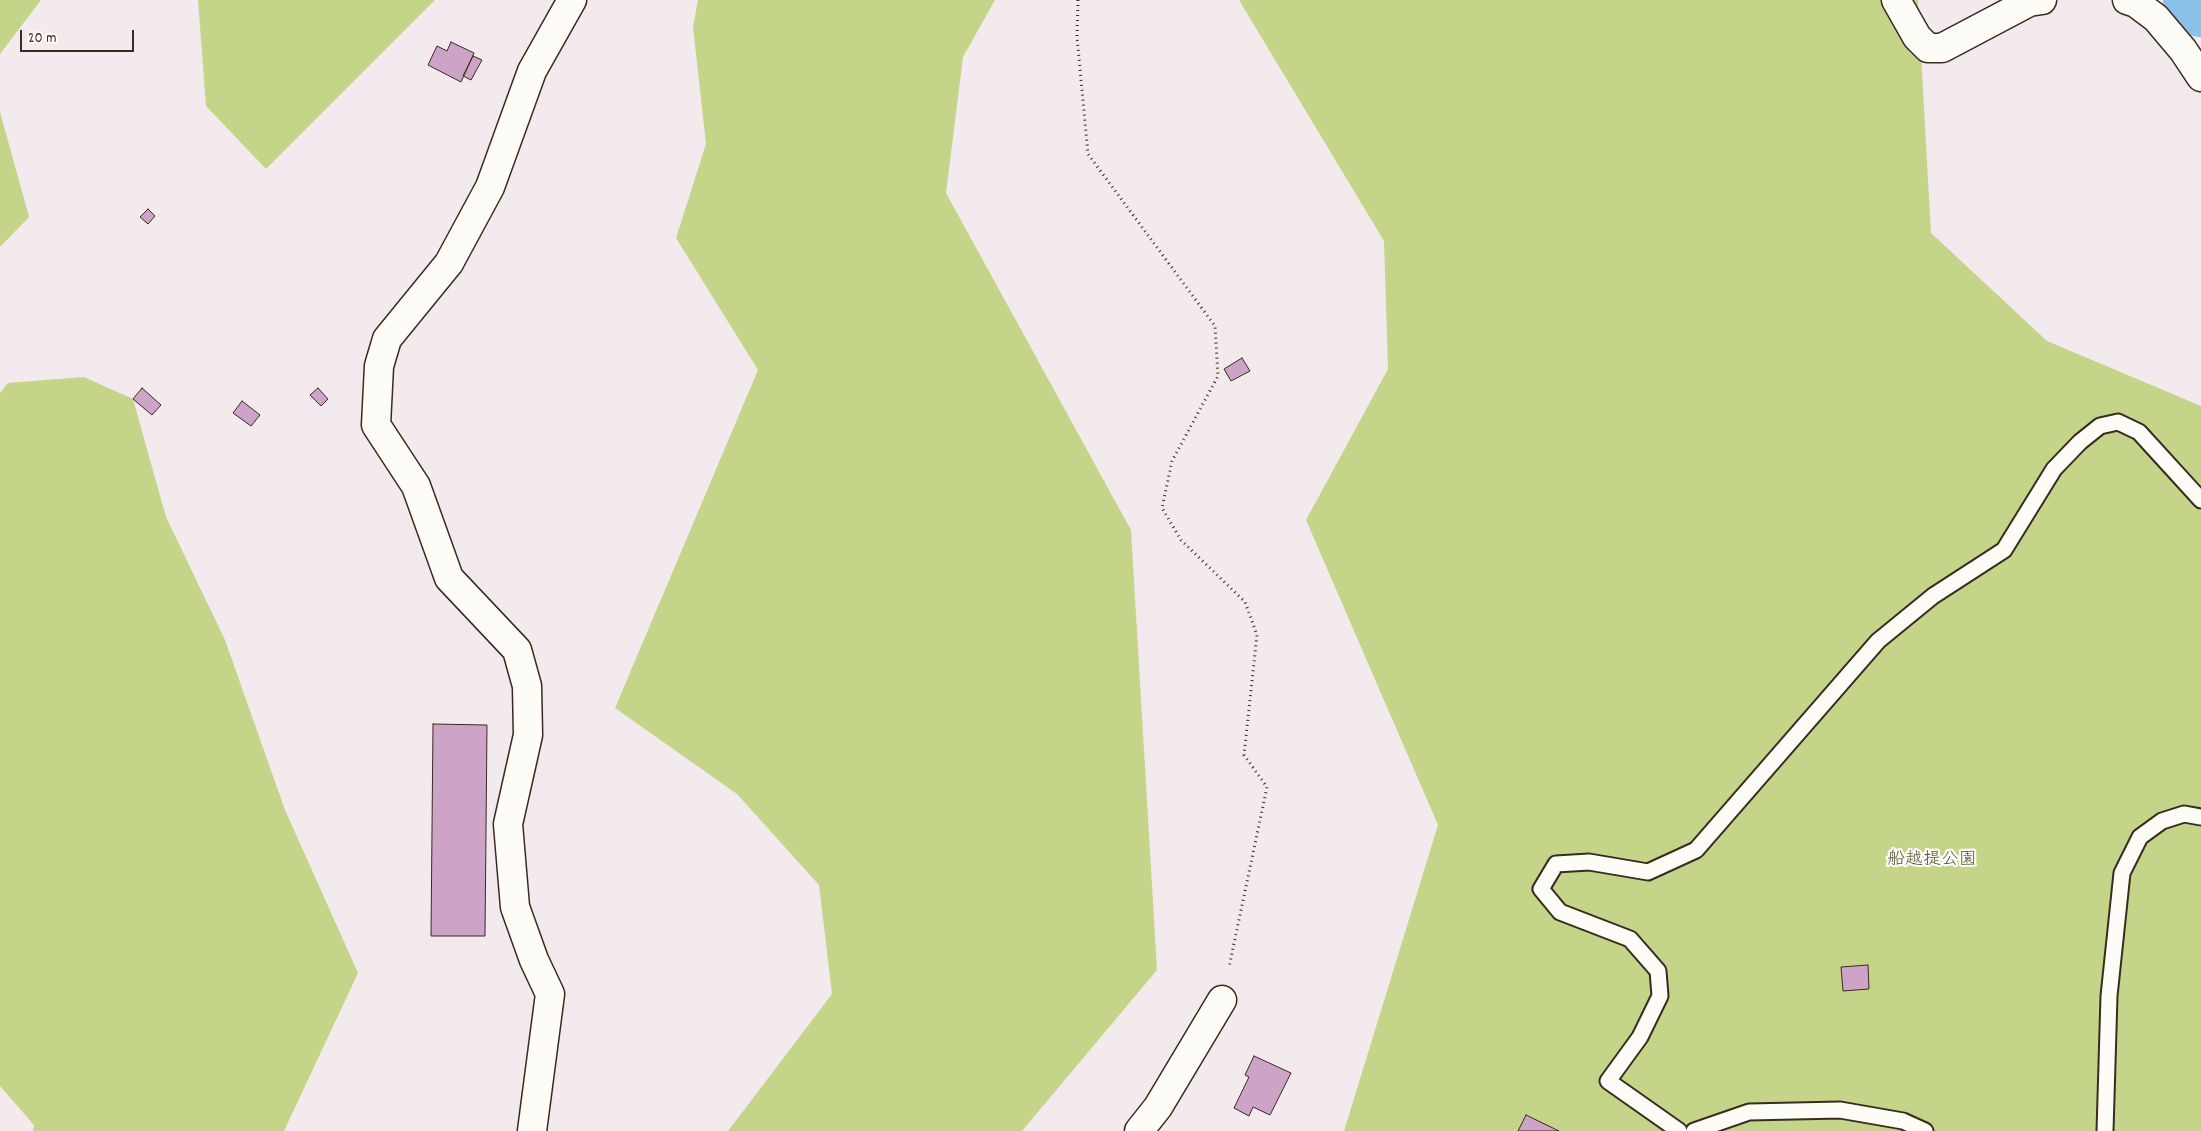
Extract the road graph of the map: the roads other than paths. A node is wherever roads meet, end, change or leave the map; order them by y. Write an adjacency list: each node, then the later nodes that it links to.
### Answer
1 (572, 0): 9 (street)
2 (1896, 0): 3 (street)
3 (2042, 0)
4 (2128, 0): 5 (street)
5 (2201, 77)
6 (2201, 500): 11 (lane)
7 (2201, 817): 14 (lane)
8 (1222, 1000): 10 (street)
9 (532, 1131)
10 (1139, 1131)
11 (1679, 1131)
12 (1694, 1131): 13 (lane)
13 (1925, 1131)
14 (2105, 1131)

